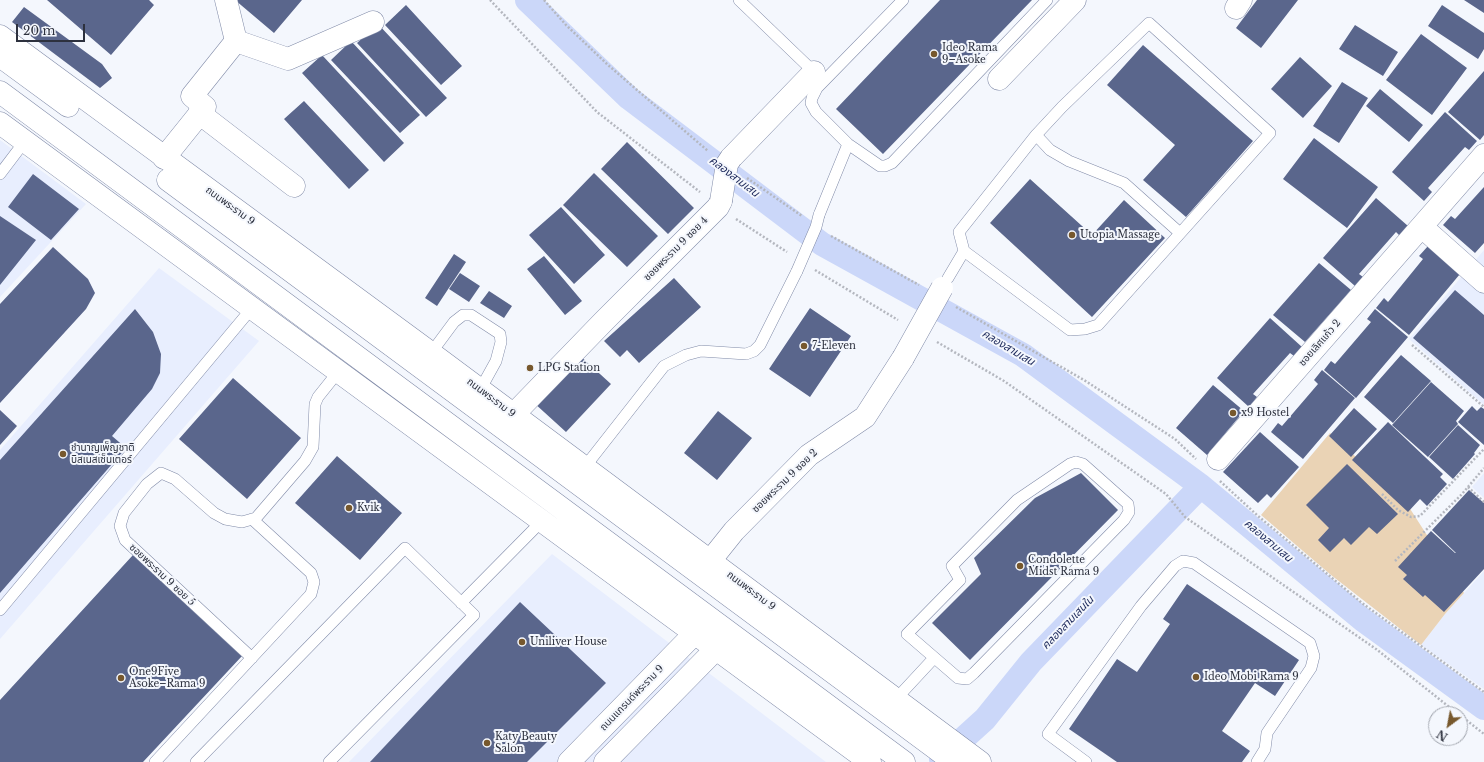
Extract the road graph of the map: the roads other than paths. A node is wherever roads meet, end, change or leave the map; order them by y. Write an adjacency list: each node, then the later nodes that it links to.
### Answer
1 (226, 0): 8 (main road)
2 (738, 0): 10 (lane)
3 (904, 0): 17 (lane)
4 (1047, 0): 17 (lane)
5 (1075, 0): 11 (main road)
6 (373, 22): 8 (main road)
7 (0, 36): 19 (main road, ถนนพระราม 9)
8 (236, 41): 13 (main road)
9 (0, 56): 51 (main road, ถนนพระราม 9)
10 (814, 72): 31 (main road, ซอยพระราม 9 ซอย 4, bridge)
11 (999, 79)
12 (0, 92): 50 (main road)
13 (199, 113): 19 (main road); 21 (main road)
14 (0, 122): 16 (main road)
15 (1036, 135): 23 (lane); 23 (lane); 24 (lane)
16 (25, 141): 20 (lane); 27 (main road)
17 (848, 144): 33 (lane, bridge)
18 (1484, 155): 22 (main road, ซอยเลิศแก้ว 2)
19 (164, 158): 28 (main road, ถนนพระราม 9)
20 (0, 174)
21 (294, 186)
22 (1422, 227): 25 (main road); 32 (main road, ซอยเลิศแก้ว 2)
23 (1180, 233): 24 (lane)
24 (964, 251): 26 (lane)
25 (1484, 282)
26 (945, 283): 36 (main road, ซอยพระราม 9 ซอย 2, bridge)
27 (252, 308): 29 (main road); 38 (lane)
28 (431, 353): 30 (main road, ถนนพระราม 9); 30 (lane)
29 (338, 372): 34 (lane); 35 (main road)
30 (480, 390): 31 (main road, ถนนพระราม 9)
31 (513, 415): 33 (main road, ถนนพระราม 9)
32 (1211, 466)
33 (584, 468): 36 (main road, ถนนพระราม 9)
34 (252, 520): 41 (lane); 41 (lane, ซอยพระราม 9 ซอย 5)
35 (542, 520): 37 (lane); 39 (main road)
36 (710, 561): 43 (main road, ถนนพระราม 9)
37 (461, 602): 46 (lane); 47 (lane)
38 (0, 610)
39 (695, 633): 40 (main road); 48 (main road, ถนนแกรนด์พระราม 9)
40 (716, 649): 44 (main road); 49 (main road)
41 (252, 658): 45 (lane)
42 (934, 658): 42 (lane); 43 (lane)
43 (896, 699): 52 (main road, ถนนพระราม 9)
44 (864, 760)
45 (155, 762)
46 (196, 762)
47 (329, 762)
48 (569, 762)
49 (605, 762)
50 (904, 762)
51 (954, 762)
52 (980, 762)
53 (1086, 762): 54 (lane)
54 (1257, 762)

